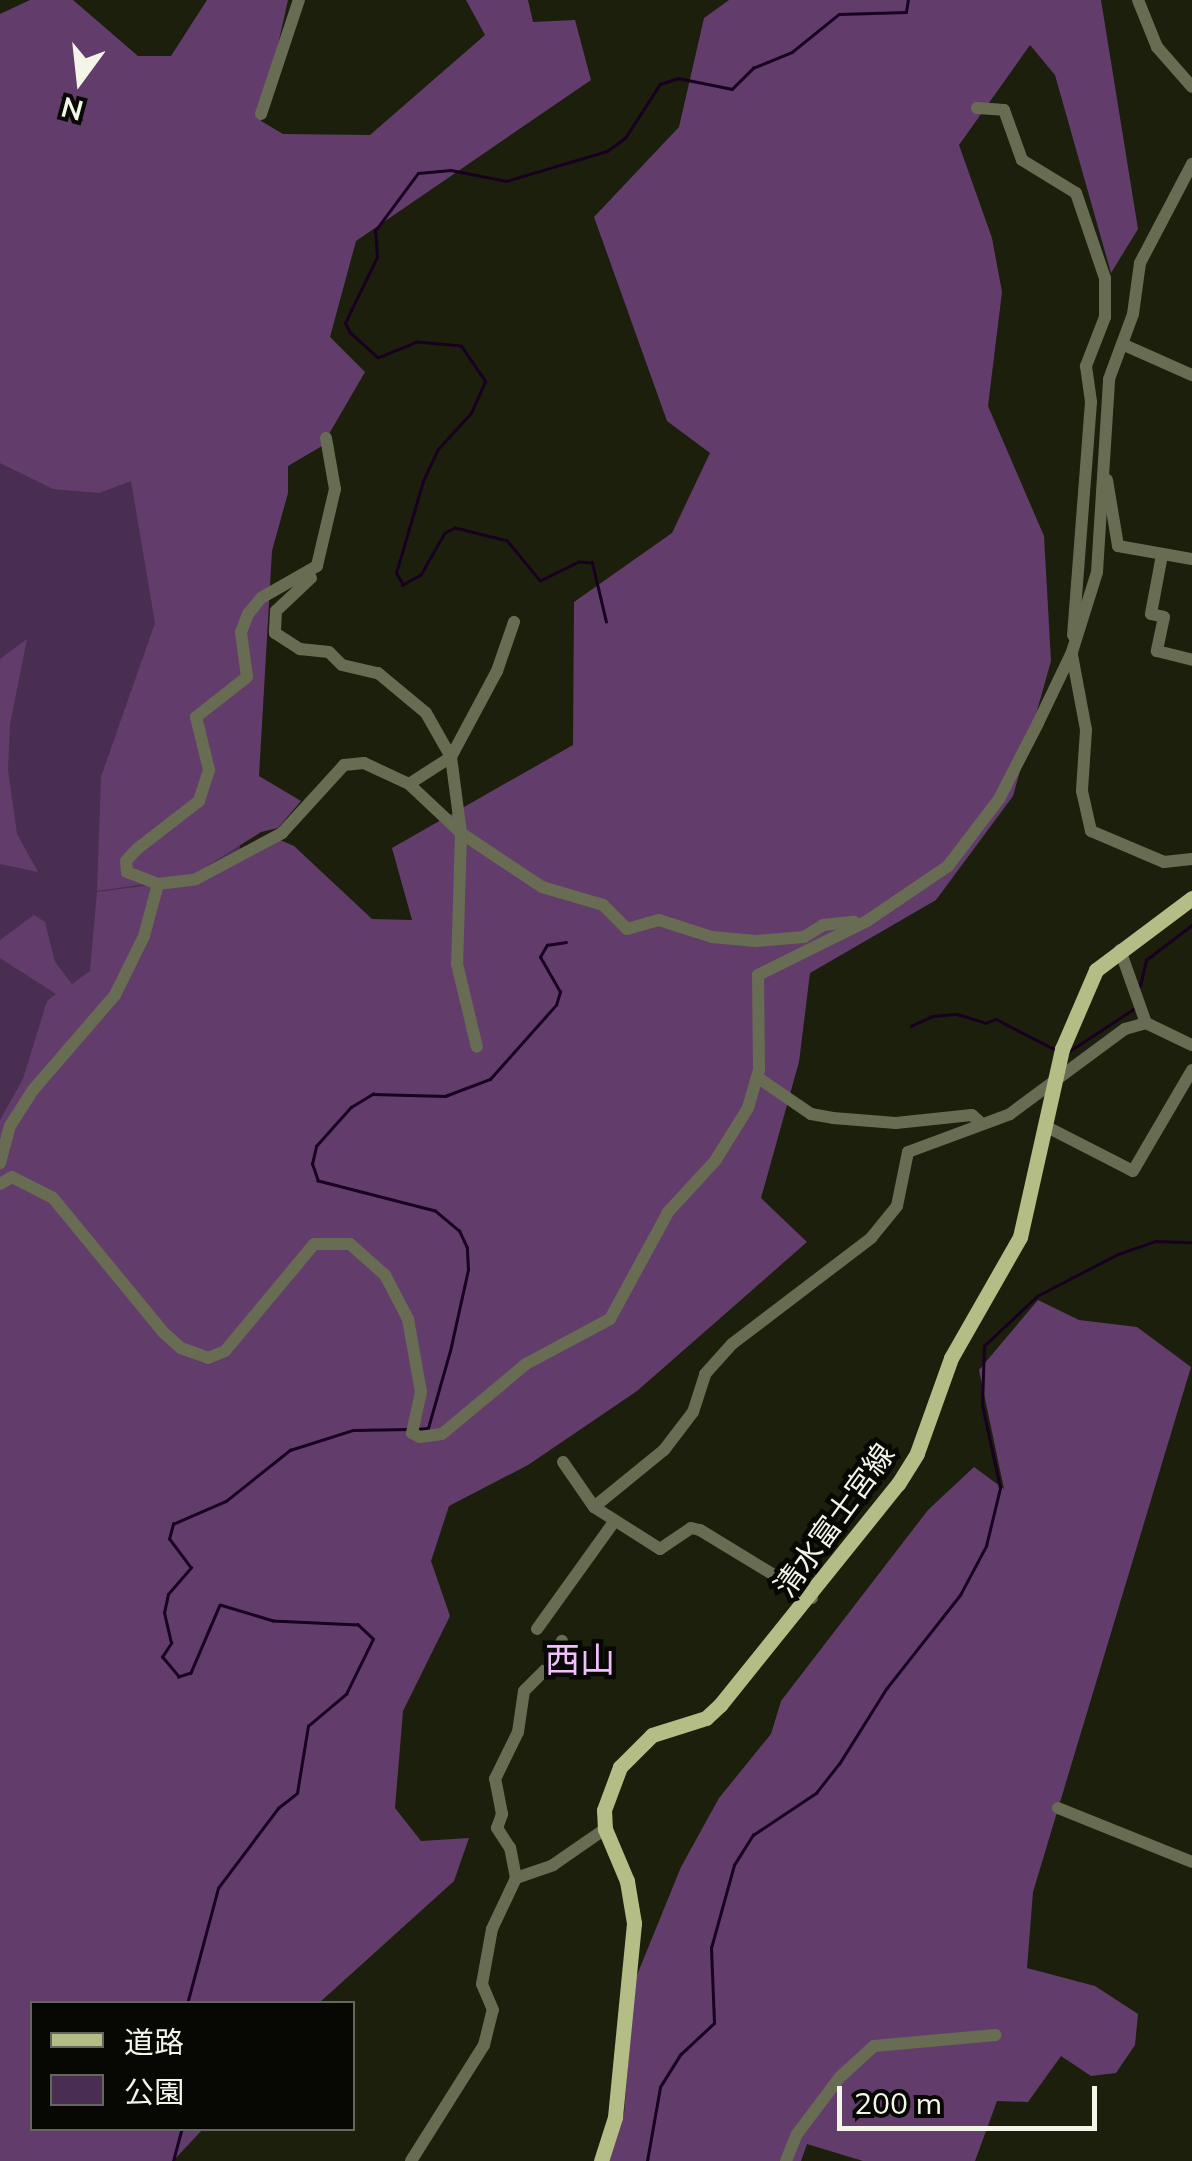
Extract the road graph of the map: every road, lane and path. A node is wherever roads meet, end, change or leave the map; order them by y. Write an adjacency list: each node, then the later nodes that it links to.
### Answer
1 (298, 0): 5 (street)
2 (1138, 0): 3 (street)
3 (1192, 88)
4 (977, 108): 15 (street)
5 (261, 114)
6 (1192, 164): 7 (street)
7 (1122, 344): 8 (street); 10 (street)
8 (1192, 374)
9 (326, 438): 13 (street)
10 (1102, 451): 11 (street); 15 (street)
11 (1162, 555): 12 (street); 16 (street)
12 (1192, 559)
13 (316, 566): 17 (street); 21 (street)
14 (514, 622): 17 (street)
15 (1072, 652): 20 (street); 23 (street)
16 (1192, 660)
17 (452, 757): 18 (street); 19 (street)
18 (409, 784): 19 (street); 21 (street)
19 (461, 833): 23 (street); 27 (street)
20 (1192, 859)
21 (158, 884): 33 (street)
22 (1192, 898): 24 (main road, 清水富士宮線)
23 (866, 922): 29 (street)
24 (1120, 950): 25 (street); 30 (main road, 清水富士宮線)
25 (1144, 1019): 26 (street); 30 (street)
26 (1190, 1040)
27 (477, 1047)
28 (1192, 1070): 32 (street)
29 (758, 1077): 31 (street); 34 (street)
30 (1056, 1085): 31 (street); 32 (main road, 清水富士宮線)
31 (982, 1124): 36 (street)
32 (1049, 1128): 38 (main road, 清水富士宮線)
33 (0, 1163)
34 (1, 1179)
35 (563, 1462): 36 (street)
36 (594, 1507): 37 (street)
37 (614, 1522): 38 (street); 39 (street)
38 (812, 1598): 42 (main road, 清水富士宮線)
39 (537, 1629)
40 (562, 1642): 44 (street)
41 (1058, 1808): 43 (street)
42 (605, 1829): 44 (street); 47 (main road)
43 (1192, 1862)
44 (516, 1878): 46 (street)
45 (996, 2035): 48 (street)
46 (410, 2161)
47 (601, 2161)
48 (786, 2161)

